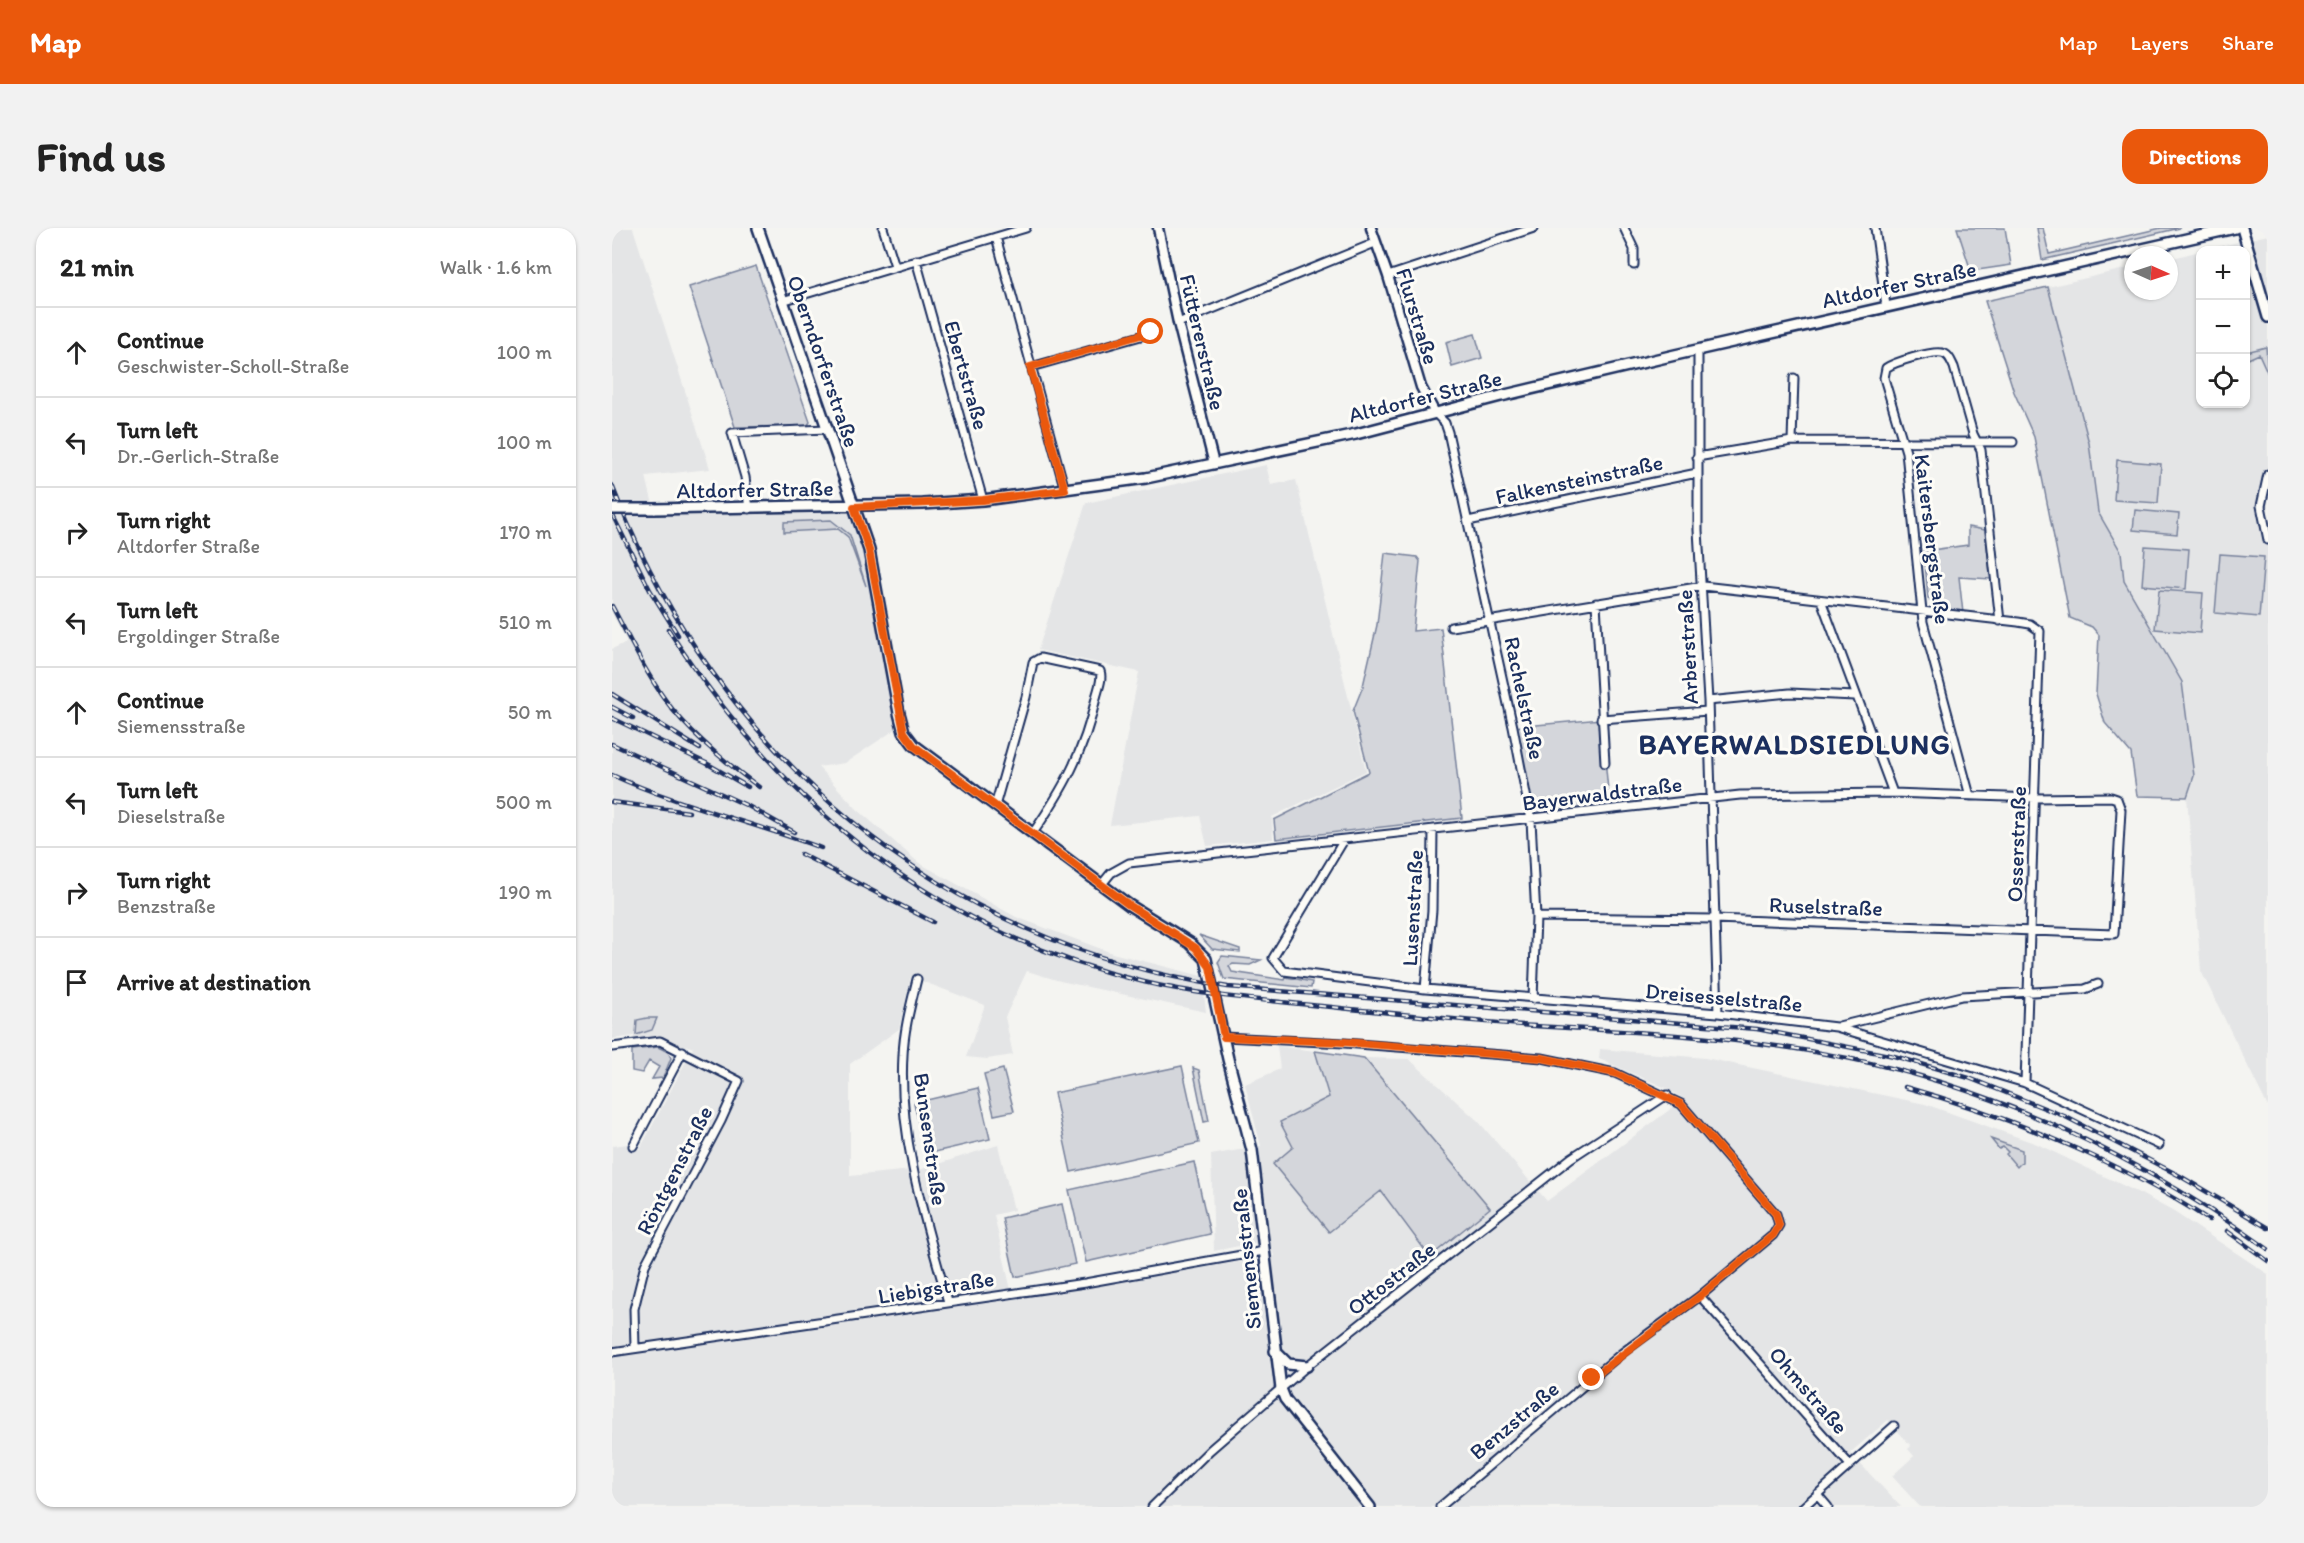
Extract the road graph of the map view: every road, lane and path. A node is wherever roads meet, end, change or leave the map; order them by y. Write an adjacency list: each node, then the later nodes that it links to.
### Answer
1 (758, 228): 18 (main road, Oberndorferstraße)
2 (883, 228): 16 (street)
3 (1026, 228): 11 (street)
4 (1158, 228): 21 (street, Füttererstraße)
5 (1371, 228): 13 (street, Flurstraße)
6 (1534, 228): 17 (street)
7 (1624, 228): 15 (street)
8 (1875, 228): 19 (street)
9 (2235, 228): 19 (main road, Altdorfer Straße)
10 (2242, 228): 20 (main road)
11 (1005, 231): 12 (street)
12 (996, 237): 14 (street); 24 (street)
13 (1375, 243): 17 (street, Flurstraße); 21 (street)
14 (916, 260): 16 (street); 37 (street, Ebertstraße)
15 (1634, 265)
16 (895, 267): 18 (street)
17 (1388, 276): 26 (street, Flurstraße)
18 (782, 302): 27 (main road, Oberndorferstraße)
19 (1886, 306): 23 (main road, Altdorfer Straße)
20 (2268, 317)
21 (1178, 322): 33 (street, Füttererstraße)
22 (1155, 332): 24 (street)
23 (1698, 351): 26 (main road, Altdorfer Straße); 32 (street, Arberstraße)
24 (1030, 367): 36 (street)
25 (1794, 378): 28 (street)
26 (1435, 414): 33 (main road, Altdorfer Straße); 41 (street, Rachelstraße)
27 (827, 429): 38 (main road, Oberndorferstraße); 40 (street)
28 (1792, 441): 29 (street); 32 (street)
29 (1903, 442): 31 (street); 31 (street, Kaitersbergstraße); 46 (street, Kaitersbergstraße)
30 (2013, 442): 31 (street)
31 (1977, 443): 48 (street)
32 (1697, 458): 34 (street, Arberstraße)
33 (1214, 464): 36 (main road, Altdorfer Straße)
34 (1697, 473): 41 (street, Falkensteinstraße); 43 (street, Arberstraße)
35 (2268, 474): 42 (street)
36 (1065, 490): 37 (main road, Altdorfer Straße)
37 (983, 500): 38 (main road, Altdorfer Straße)
38 (854, 507): 40 (main road, Altdorfer Straße); 59 (main road, Oberndorferstraße)
39 (612, 509): 40 (main road, Altdorfer Straße, bridge)
40 (749, 509)
41 (1468, 521): 47 (street, Rachelstraße)
42 (2268, 540)
43 (1703, 586): 44 (street); 45 (street); 51 (street, Arberstraße)
44 (1821, 600): 46 (street); 50 (street)
45 (1596, 603): 47 (street); 53 (street)
46 (1923, 612): 48 (street); 56 (street, Kaitersbergstraße)
47 (1490, 619): 49 (street); 60 (street, Rachelstraße)
48 (2000, 621): 57 (street, Osserstraße)
49 (1451, 627)
50 (1855, 696): 51 (street); 55 (street)
51 (1708, 701): 52 (street, Arberstraße)
52 (1708, 711): 53 (street); 58 (street, Arberstraße)
53 (1601, 719): 54 (street)
54 (1605, 763)
55 (1893, 793): 56 (street, Bayerwaldstraße); 58 (street, Bayerwaldstraße)
56 (1970, 796): 57 (street, Bayerwaldstraße)
57 (2036, 798): 67 (street, Osserstraße); 68 (street, Bayerwaldstraße)
58 (1709, 799): 60 (street, Bayerwaldstraße); 66 (street, Arberstraße)
59 (995, 806): 62 (main road, Siemensstraße); 62 (street)
60 (1531, 820): 61 (street, Bayerwaldstraße); 65 (street, Rachelstraße)
61 (1433, 830): 63 (street, Bayerwaldstraße); 71 (street, Lusenstraße)
62 (1033, 833): 64 (main road, Siemensstraße)
63 (1344, 840): 64 (street, Bayerwaldstraße); 71 (street, Dreisesselstraße)
64 (1102, 884): 76 (main road, Siemensstraße)
65 (1536, 917): 66 (street, Ruselstraße); 73 (street, Rachelstraße)
66 (1714, 920): 67 (street, Ruselstraße); 74 (street, Arberstraße)
67 (2031, 931): 68 (street, Ruselstraße); 72 (street, Osserstraße)
68 (2115, 934)
69 (917, 979): 85 (street, Bunsenstraße)
70 (2098, 984): 72 (street)
71 (1425, 989): 73 (street, Dreisesselstraße)
72 (2029, 991): 75 (street); 79 (street, Osserstraße)
73 (1533, 999): 74 (street, Dreisesselstraße)
74 (1718, 1013): 75 (street, Dreisesselstraße)
75 (1836, 1027): 79 (street, Dreisesselstraße)
76 (1224, 1037): 80 (street); 83 (main road, Siemensstraße)
77 (612, 1047): 78 (street)
78 (683, 1051): 82 (street); 86 (street, Röntgenstraße)
79 (2025, 1083): 81 (street, Dreisesselstraße)
80 (1667, 1095): 84 (street, Benzstraße); 89 (street, Ottostraße)
81 (2159, 1145)
82 (633, 1146)
83 (1264, 1251): 85 (street, Liebigstraße); 87 (main road, Siemensstraße)
84 (1700, 1296): 92 (street, Ohmstraße); 96 (street, Benzstraße)
85 (948, 1302): 86 (street, Liebigstraße)
86 (635, 1347): 88 (street, Liebigstraße)
87 (1275, 1351): 89 (main road); 90 (main road, Siemensstraße)
88 (612, 1352)
89 (1307, 1366): 90 (street, Ottostraße)
90 (1281, 1389): 94 (street, Ottostraße); 95 (main road, Siemensstraße)
91 (1894, 1426): 92 (street, Ohmstraße)
92 (1850, 1465): 93 (street)
93 (1817, 1494): 97 (street); 98 (street)
94 (1152, 1507)
95 (1370, 1507)
96 (1440, 1507)
97 (1803, 1507)
98 (1828, 1507)

